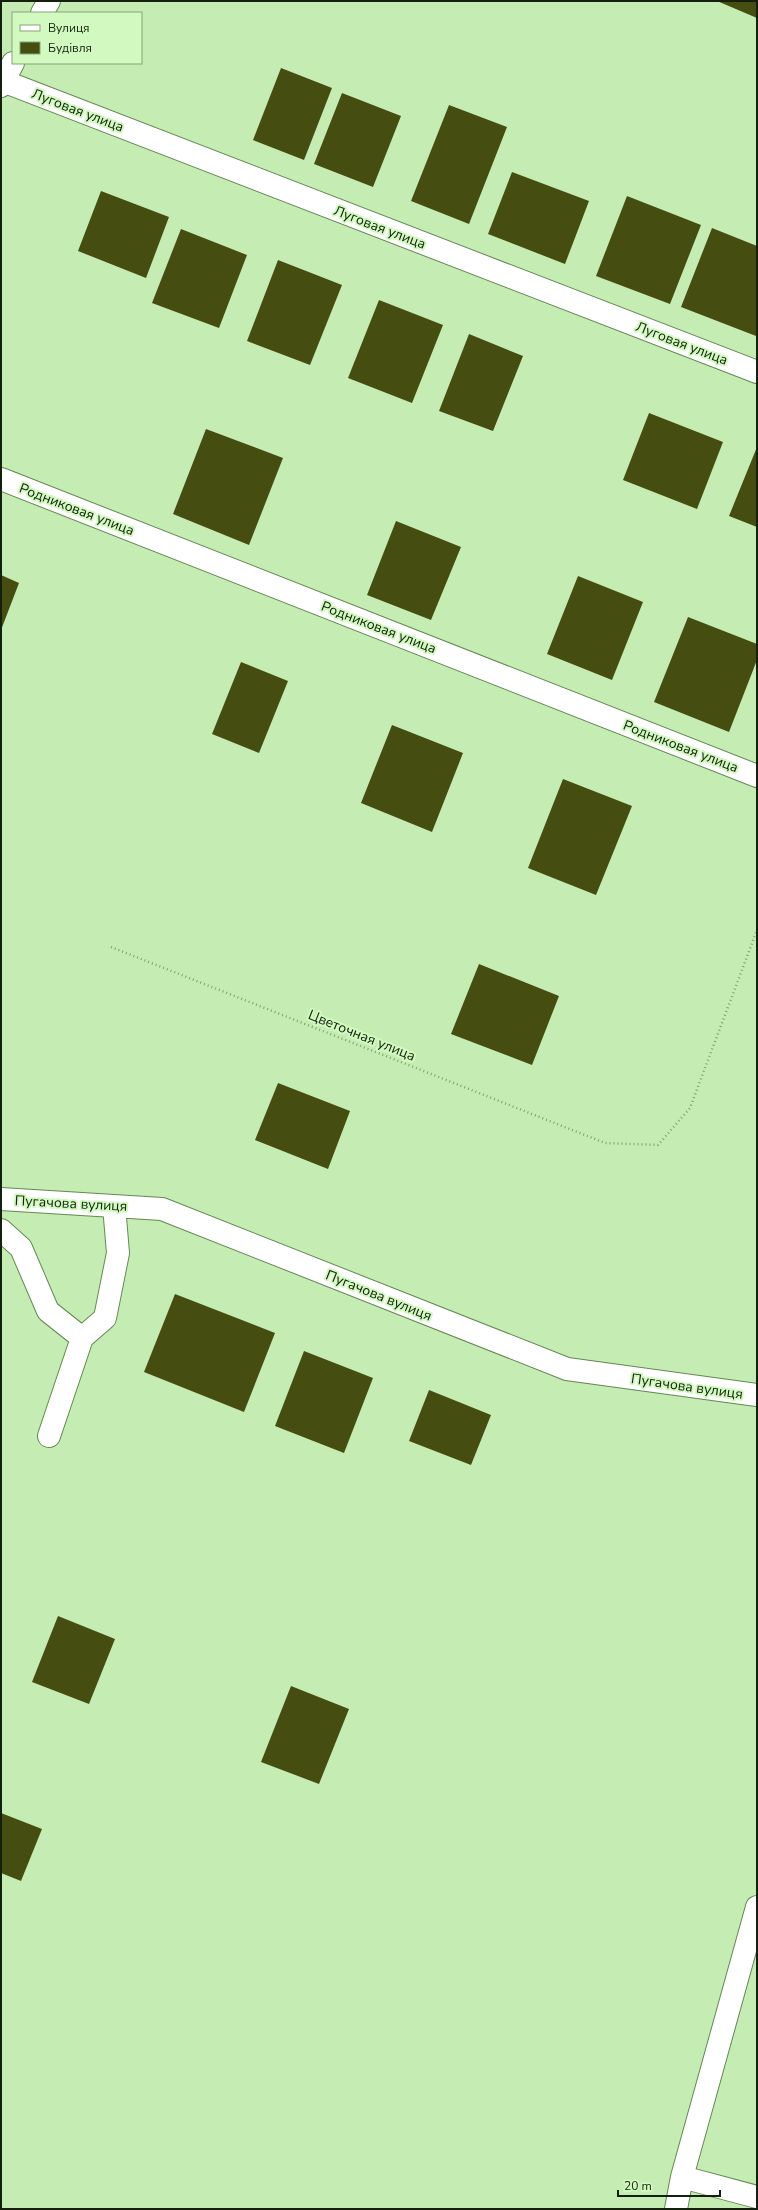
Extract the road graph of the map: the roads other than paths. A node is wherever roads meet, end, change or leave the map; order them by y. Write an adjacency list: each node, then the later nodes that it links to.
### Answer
1 (49, 1): 2 (street)
2 (43, 12)
3 (6, 77): 4 (street, Луговая улица)
4 (757, 372)
5 (1, 479): 6 (street, Родниковая улица)
6 (757, 776)
7 (1, 1199): 8 (street, Пугачова вулиця)
8 (114, 1206): 10 (street); 11 (street, Пугачова вулиця)
9 (1, 1230): 10 (street)
10 (82, 1338): 12 (street)
11 (757, 1395)
12 (49, 1436)
13 (757, 1907): 14 (street)
14 (682, 2176): 15 (street); 16 (street)
15 (757, 2197)
16 (676, 2209)

